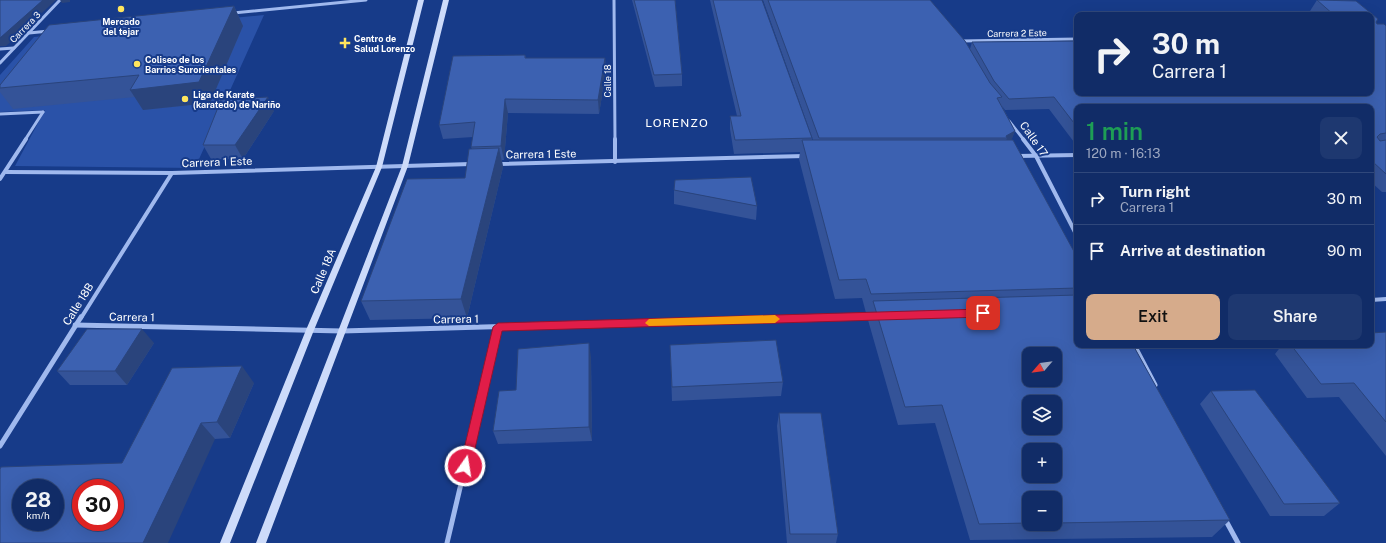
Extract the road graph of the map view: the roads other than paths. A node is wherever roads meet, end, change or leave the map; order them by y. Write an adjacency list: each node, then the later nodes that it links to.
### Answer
1 (60, 0): 8 (street, Carrera 3)
2 (366, 0): 6 (street)
3 (421, 0): 24 (main road, Calle 18A)
4 (446, 0): 23 (main road)
5 (614, 0): 20 (street, Calle 18)
6 (225, 14)
7 (53, 31): 8 (street)
8 (29, 33): 10 (street, Carrera 3)
9 (1074, 39): 11 (street, Carrera 2 Este)
10 (14, 48): 12 (street); 13 (street, Carrera 3)
11 (962, 48)
12 (0, 49)
13 (0, 62)
14 (0, 114): 25 (street)
15 (1007, 119): 19 (street, Calle 17)
16 (1074, 155): 19 (street)
17 (807, 156): 20 (street, Carrera 1 Este)
18 (1012, 156): 19 (street)
19 (1036, 156): 28 (street, Calle 17)
20 (615, 162): 22 (street, Carrera 1 Este)
21 (474, 164): 23 (street, Carrera 1 Este)
22 (490, 164)
23 (405, 166): 24 (street, Carrera 1 Este); 35 (main road)
24 (379, 167): 26 (street, Carrera 1 Este); 34 (main road, Calle 18A)
25 (6, 172): 26 (street, Carrera 1 Este); 27 (street)
26 (172, 173): 32 (street, Calle 18B)
27 (0, 179)
28 (1074, 230)
29 (1386, 299): 30 (street)
30 (1374, 300)
31 (879, 316): 33 (street, Carrera 1)
32 (75, 325): 34 (street, Carrera 1); 38 (street, Calle 18B)
33 (498, 327): 35 (street, Carrera 1); 42 (street)
34 (310, 330): 35 (street, Carrera 1); 40 (main road, Calle 18A)
35 (342, 331): 41 (main road)
36 (1136, 348): 37 (street)
37 (1156, 387)
38 (0, 446)
39 (1223, 515): 43 (street)
40 (225, 543)
41 (261, 543)
42 (447, 543)
43 (1238, 543)

